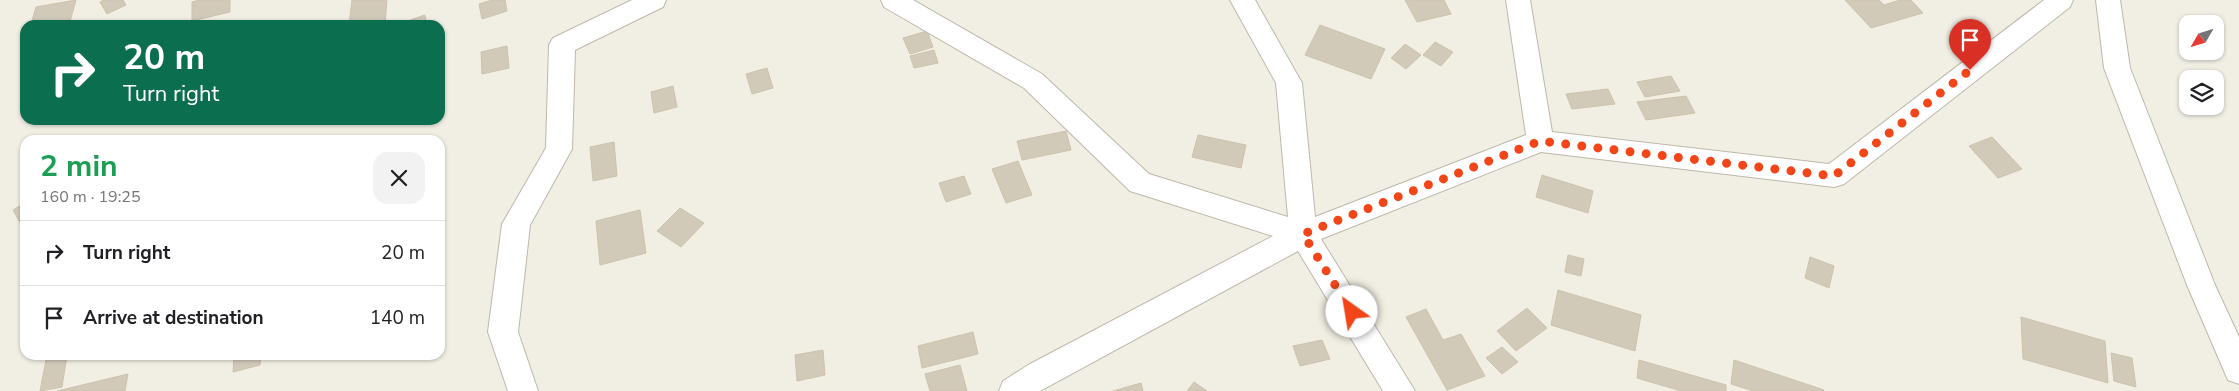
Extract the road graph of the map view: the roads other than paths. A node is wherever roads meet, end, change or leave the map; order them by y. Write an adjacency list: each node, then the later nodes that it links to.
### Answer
1 (654, 0): 10 (street)
2 (893, 0): 8 (street)
3 (1242, 0): 8 (street)
4 (1518, 0): 7 (street)
5 (2061, 0): 7 (street)
6 (2108, 0): 9 (street)
7 (1540, 141): 8 (street)
8 (1303, 234): 11 (street); 12 (street)
9 (2239, 370)
10 (523, 391)
11 (1014, 391)
12 (1400, 391)

